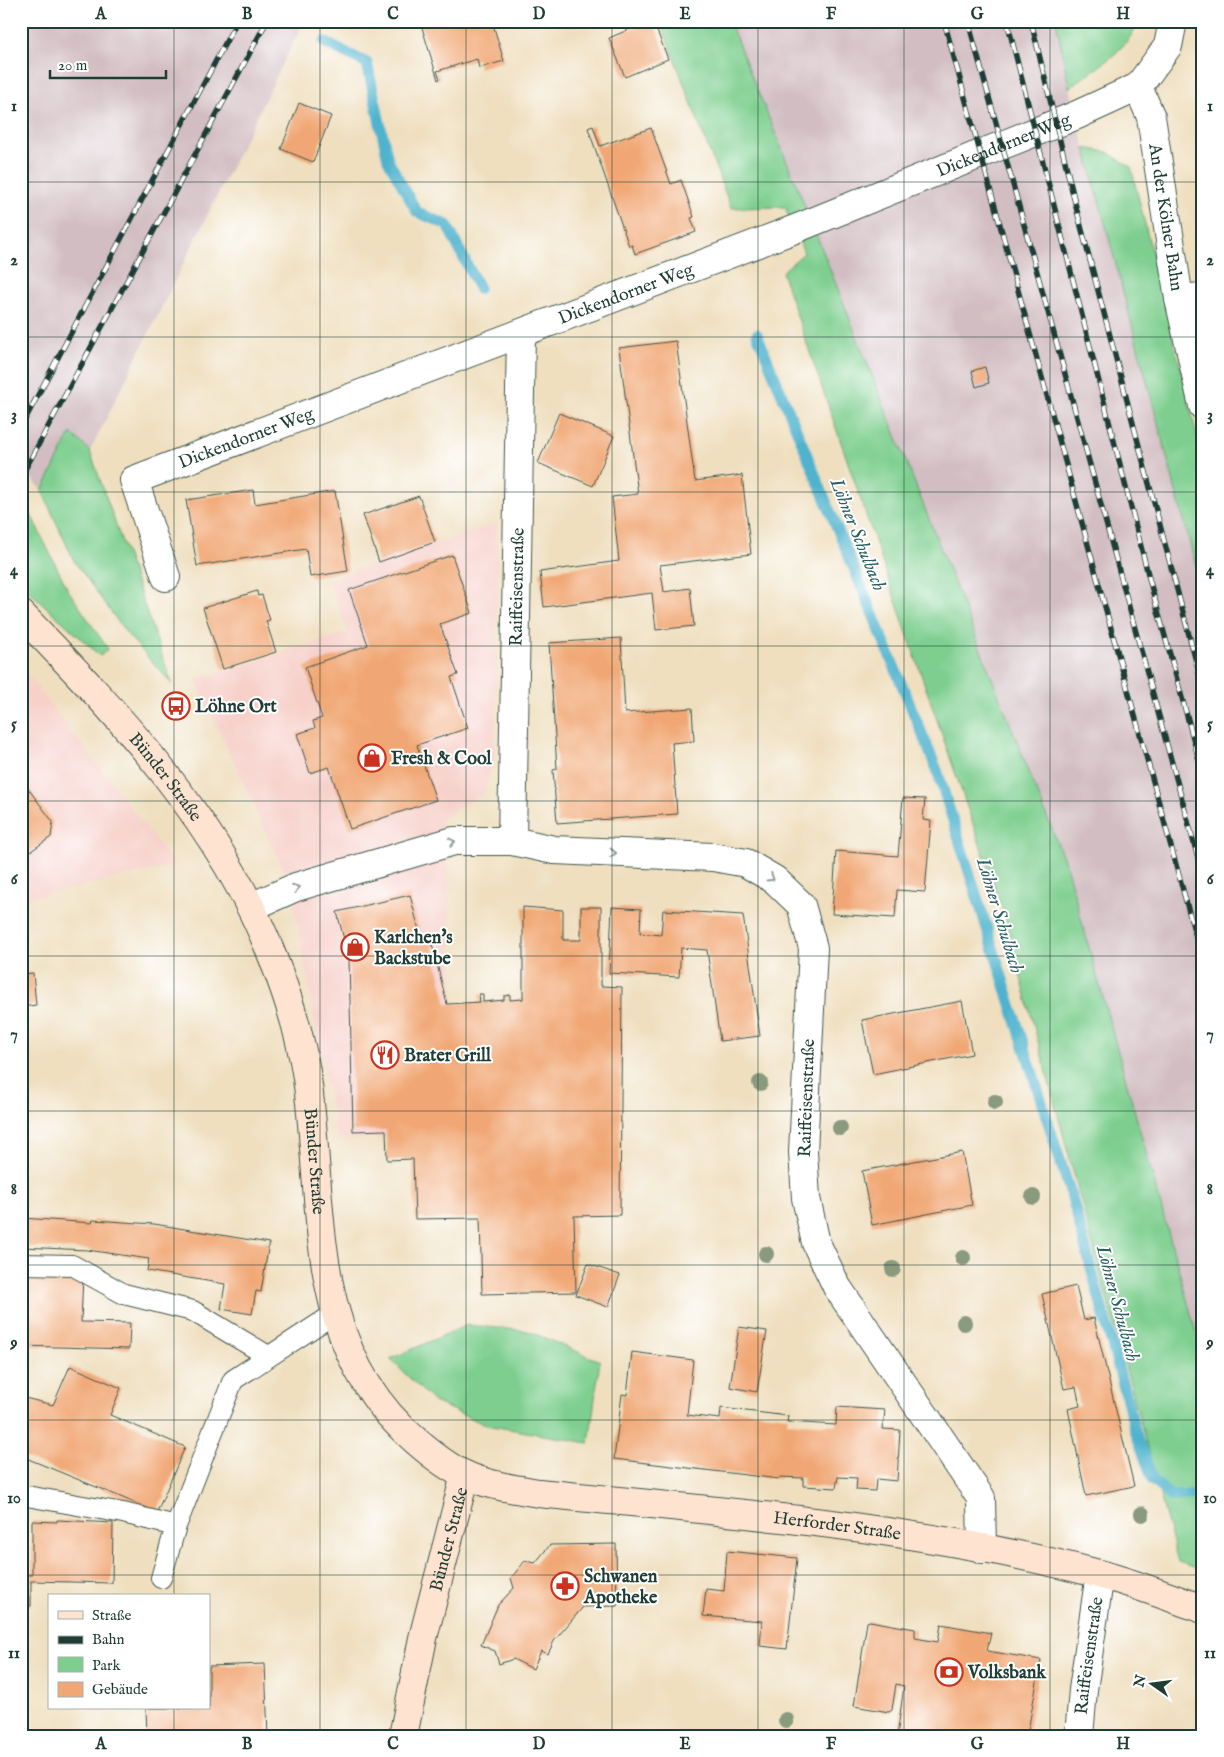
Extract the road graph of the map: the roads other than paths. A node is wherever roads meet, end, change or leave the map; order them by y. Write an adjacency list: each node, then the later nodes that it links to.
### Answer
1 (1174, 21): 2 (street, Dickendorner Weg)
2 (1138, 87): 3 (street, An der Kölner Bahn); 4 (street, Dickendorner Weg)
3 (1191, 298): 5 (street, An der Kölner Bahn)
4 (521, 334): 6 (street, Dickendorner Weg); 8 (street, Raiffeisenstraße)
5 (1203, 406)
6 (166, 577)
7 (21, 614): 9 (main road, Bünder Straße)
8 (512, 841): 9 (street, Raiffeisenstraße, one-way to 8); 16 (street, Raiffeisenstraße, one-way to 16)
9 (251, 908): 11 (main road, Bünder Straße)
10 (21, 1264): 12 (lane)
11 (334, 1314): 12 (lane); 13 (main road, Bünder Straße)
12 (268, 1356): 15 (lane)
13 (465, 1476): 16 (main road, Herforder Straße); 20 (main road, Bünder Straße)
14 (21, 1495): 15 (lane)
15 (176, 1526): 18 (lane)
16 (982, 1549): 17 (main road, Herforder Straße)
17 (1100, 1574): 19 (main road, Herforder Straße); 21 (street, Raiffeisenstraße)
18 (161, 1578)
19 (1203, 1609)
20 (403, 1736)
21 (1079, 1736)

